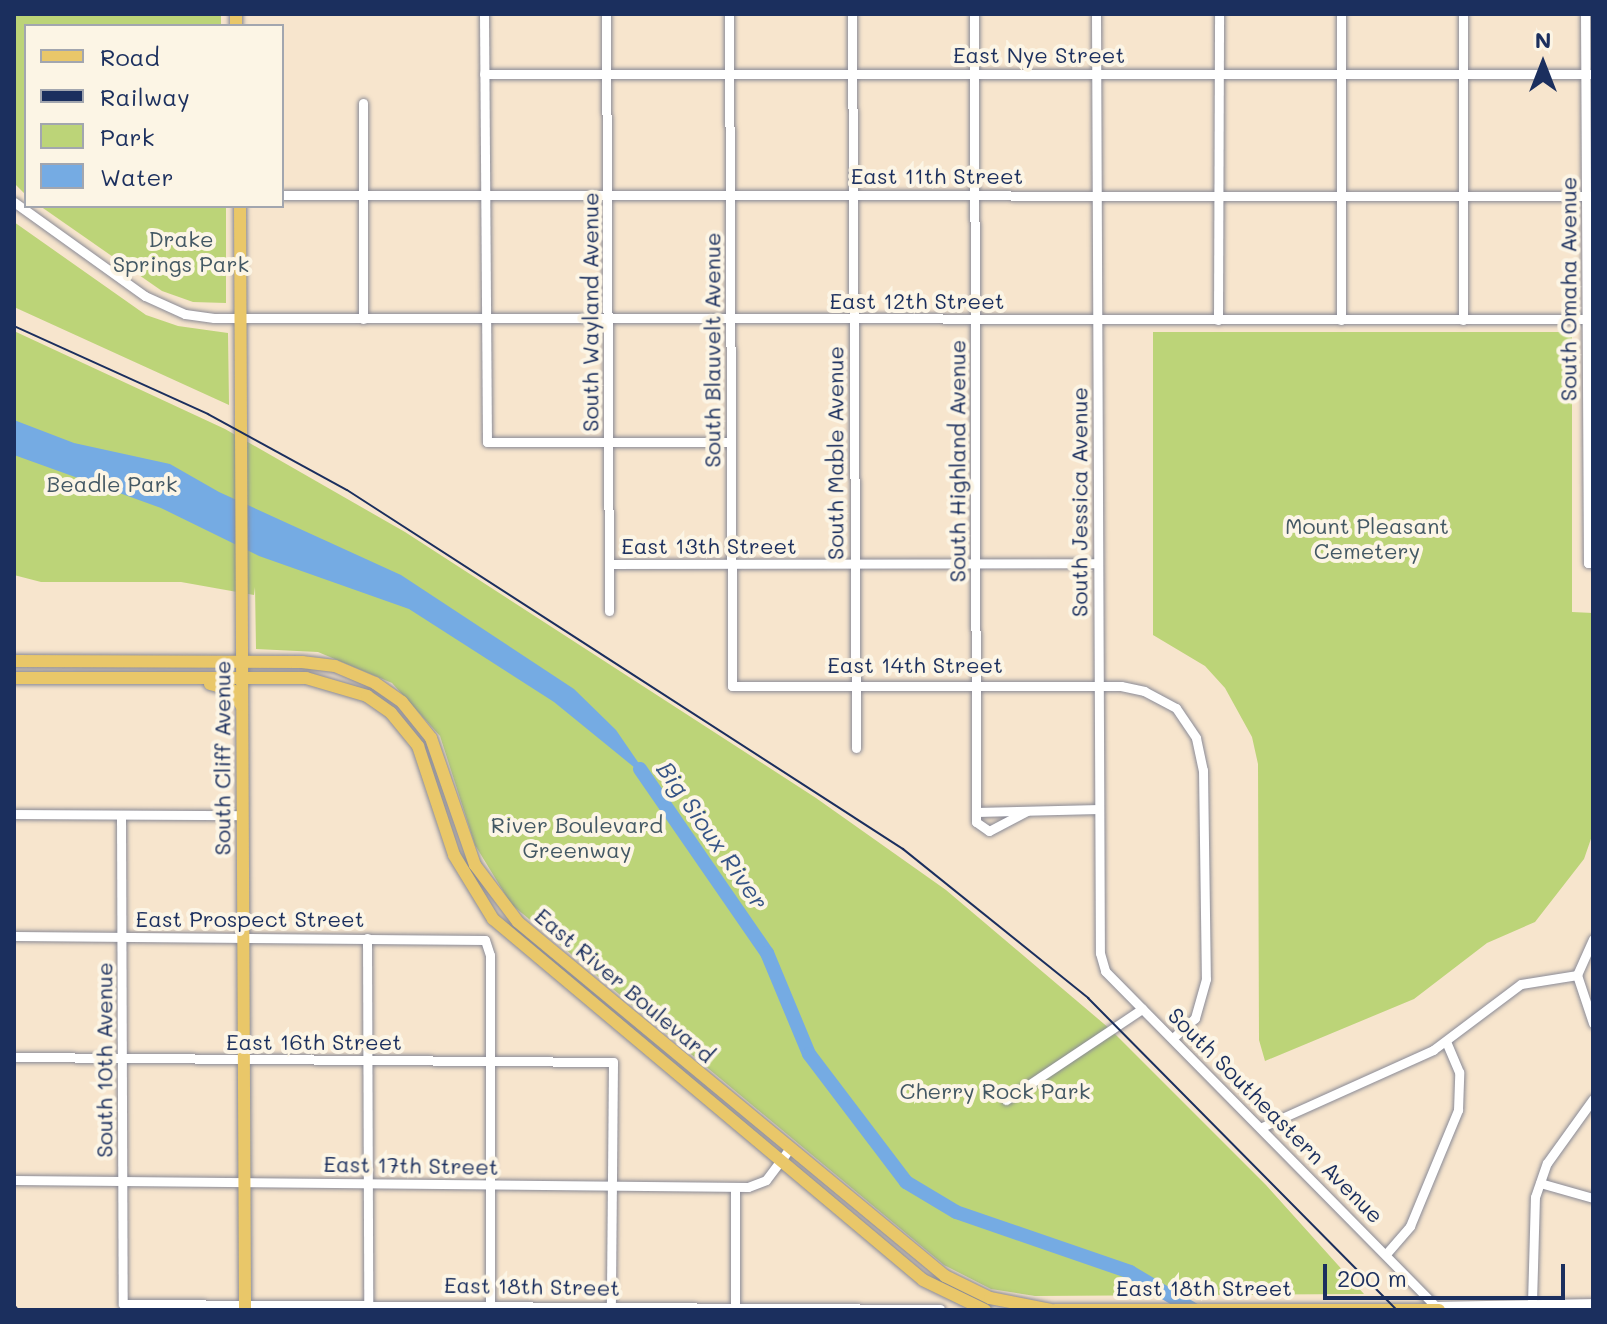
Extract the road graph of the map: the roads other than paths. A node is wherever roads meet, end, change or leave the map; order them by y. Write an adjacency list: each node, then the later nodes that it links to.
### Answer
1 (484, 14): 15 (street)
2 (606, 14): 16 (street, South Wayland Avenue)
3 (729, 14): 12 (street, South Blauvelt Avenue)
4 (852, 14): 11 (street, South Mable Avenue)
5 (974, 14): 13 (street, South Highland Avenue)
6 (1096, 14): 14 (street, South Jessica Avenue)
7 (1219, 14): 17 (street)
8 (1341, 14): 18 (street)
9 (1463, 14): 19 (street)
10 (1585, 14): 20 (street, South Omaha Avenue)
11 (852, 72): 12 (street, East Nye Street); 13 (street, East Nye Street); 22 (street, South Mable Avenue)
12 (729, 73): 16 (street, East Nye Street); 29 (street, South Blauvelt Avenue)
13 (974, 73): 14 (street, East Nye Street); 26 (street, South Highland Avenue)
14 (1096, 73): 17 (street, East Nye Street); 27 (street, South Jessica Avenue)
15 (484, 74): 16 (street, East Nye Street); 25 (street)
16 (606, 74): 32 (street, South Wayland Avenue)
17 (1219, 74): 18 (street, East Nye Street); 28 (street)
18 (1341, 74): 19 (street, East Nye Street); 30 (street)
19 (1464, 74): 20 (street, East Nye Street); 33 (street)
20 (1589, 74): 31 (street, South Omaha Avenue)
21 (363, 103): 24 (street)
22 (852, 194): 26 (street, East 11th Street); 29 (street, East 11th Street); 40 (street, South Mable Avenue)
23 (284, 195): 24 (street, East 11th Street)
24 (363, 195): 25 (street, East 11th Street); 37 (street)
25 (485, 195): 32 (street, East 11th Street); 44 (street)
26 (974, 195): 27 (street, East 11th Street); 41 (street, South Highland Avenue)
27 (1096, 195): 28 (street, East 11th Street); 42 (street, South Jessica Avenue)
28 (1218, 195): 30 (street, East 11th Street); 45 (street)
29 (729, 196): 32 (street, East 11th Street); 39 (street, South Blauvelt Avenue)
30 (1341, 196): 33 (street, East 11th Street); 46 (street)
31 (1589, 196): 33 (street, East 11th Street); 43 (street, South Omaha Avenue)
32 (607, 197): 38 (street, South Wayland Avenue)
33 (1464, 197): 47 (street)
34 (14, 202): 36 (street, East 12th Street)
35 (240, 208): 36 (main road, South Cliff Avenue)
36 (240, 318): 37 (street, East 12th Street); 58 (main road, South Cliff Avenue)
37 (363, 319): 44 (street, East 12th Street)
38 (608, 319): 39 (street, East 12th Street); 44 (street, East 12th Street); 49 (street, South Wayland Avenue)
39 (729, 319): 40 (street, East 12th Street); 50 (street, South Blauvelt Avenue)
40 (852, 319): 41 (street, East 12th Street); 56 (street, South Mable Avenue)
41 (974, 319): 42 (street, East 12th Street); 51 (street, South Highland Avenue)
42 (1096, 319): 45 (street, East 12th Street); 52 (street, South Jessica Avenue)
43 (1590, 319): 47 (street, East 12th Street); 48 (street, South Omaha Avenue)
44 (486, 320): 49 (street)
45 (1218, 320): 46 (street, East 12th Street)
46 (1341, 320): 47 (street, East 12th Street)
47 (1463, 320)
48 (1590, 441): 53 (street, South Omaha Avenue)
49 (609, 442): 50 (street); 54 (street, South Wayland Avenue)
50 (731, 442): 55 (street, South Blauvelt Avenue)
51 (976, 563): 52 (street, East 13th Street); 56 (street, East 13th Street); 66 (street, South Highland Avenue)
52 (1097, 563): 69 (street, South Jessica Avenue)
53 (1590, 563)
54 (609, 564): 55 (street, East 13th Street); 57 (street, South Wayland Avenue)
55 (731, 564): 56 (street, East 13th Street); 67 (street, South Blauvelt Avenue)
56 (853, 564): 68 (street, South Mable Avenue)
57 (609, 611)
58 (242, 631): 60 (main road, South Cliff Avenue); 61 (main road)
59 (14, 661): 60 (main road)
60 (242, 662): 61 (main road, East River Boulevard); 64 (main road); 65 (main road, South Cliff Avenue)
61 (335, 666): 62 (main road, East River Boulevard)
62 (358, 674): 65 (main road); 97 (main road, East River Boulevard)
63 (14, 678): 64 (main road)
64 (136, 678): 65 (main road); 70 (main road)
65 (242, 678): 70 (main road, South Cliff Avenue); 98 (main road, East River Boulevard)
66 (975, 685): 68 (street, East 14th Street); 69 (street, East 14th Street); 74 (street, South Highland Avenue)
67 (732, 686): 68 (street, East 14th Street)
68 (853, 686): 71 (street, South Mable Avenue)
69 (1098, 686): 72 (street, South Jessica Avenue); 87 (street, East 14th Street)
70 (242, 706): 77 (main road, South Cliff Avenue)
71 (856, 748)
72 (1099, 809): 73 (street); 84 (street, South Jessica Avenue)
73 (1027, 811): 74 (street); 74 (street)
74 (976, 812)
75 (14, 814): 76 (street)
76 (121, 815): 77 (street); 79 (street, South 10th Avenue)
77 (243, 815): 80 (main road, South Cliff Avenue)
78 (14, 936): 79 (street, East Prospect Street)
79 (121, 936): 80 (street, East Prospect Street); 90 (street, South 10th Avenue)
80 (243, 937): 81 (street, East Prospect Street); 91 (main road, South Cliff Avenue)
81 (367, 938): 92 (street); 93 (street, East Prospect Street)
82 (1593, 939): 83 (street)
83 (1577, 975): 86 (street); 88 (street)
84 (1117, 985): 85 (street, South Southeastern Avenue)
85 (1142, 1009): 87 (street, South Southeastern Avenue); 95 (street)
86 (1593, 1023)
87 (1173, 1038): 96 (street, South Southeastern Avenue)
88 (1446, 1042): 96 (street); 108 (street)
89 (14, 1057): 90 (street, East 16th Street)
90 (122, 1058): 91 (street, East 16th Street); 100 (street, South 10th Avenue)
91 (244, 1059): 92 (street, East 16th Street); 101 (main road, South Cliff Avenue)
92 (368, 1060): 93 (street, East 16th Street); 102 (street)
93 (490, 1062): 103 (street); 105 (street, East 16th Street)
94 (1593, 1099): 104 (street)
95 (1006, 1100)
96 (1262, 1127): 108 (street, South Southeastern Avenue)
97 (790, 1148): 98 (street, East 17th Street); 121 (main road, East River Boulevard)
98 (780, 1162): 106 (street, East 17th Street); 120 (main road, East River Boulevard)
99 (14, 1180): 100 (street, East 17th Street)
100 (123, 1181): 101 (street, East 17th Street); 111 (street, South 10th Avenue)
101 (245, 1181): 102 (street, East 17th Street); 112 (main road, South Cliff Avenue)
102 (368, 1182): 103 (street, East 17th Street); 113 (street)
103 (489, 1183): 105 (street, East 17th Street); 114 (street)
104 (1540, 1183): 107 (street); 109 (street)
105 (612, 1186): 106 (street, East 17th Street); 115 (street)
106 (735, 1187): 117 (street)
107 (1593, 1198)
108 (1386, 1254): 116 (street, South Southeastern Avenue)
109 (1532, 1303): 110 (street, East 18th Street); 116 (street, East 18th Street)
110 (1593, 1303)
111 (123, 1304): 112 (street, East 18th Street)
112 (245, 1307): 113 (street, East 18th Street)
113 (368, 1307): 114 (street, East 18th Street)
114 (490, 1308): 115 (street, East 18th Street)
115 (611, 1308): 117 (street, East 18th Street)
116 (1437, 1308): 119 (main road, East 18th Street)
117 (735, 1309): 118 (street, East 18th Street)
118 (940, 1309)
119 (1111, 1309): 121 (main road, East 18th Street)
120 (985, 1310)
121 (1053, 1310)

